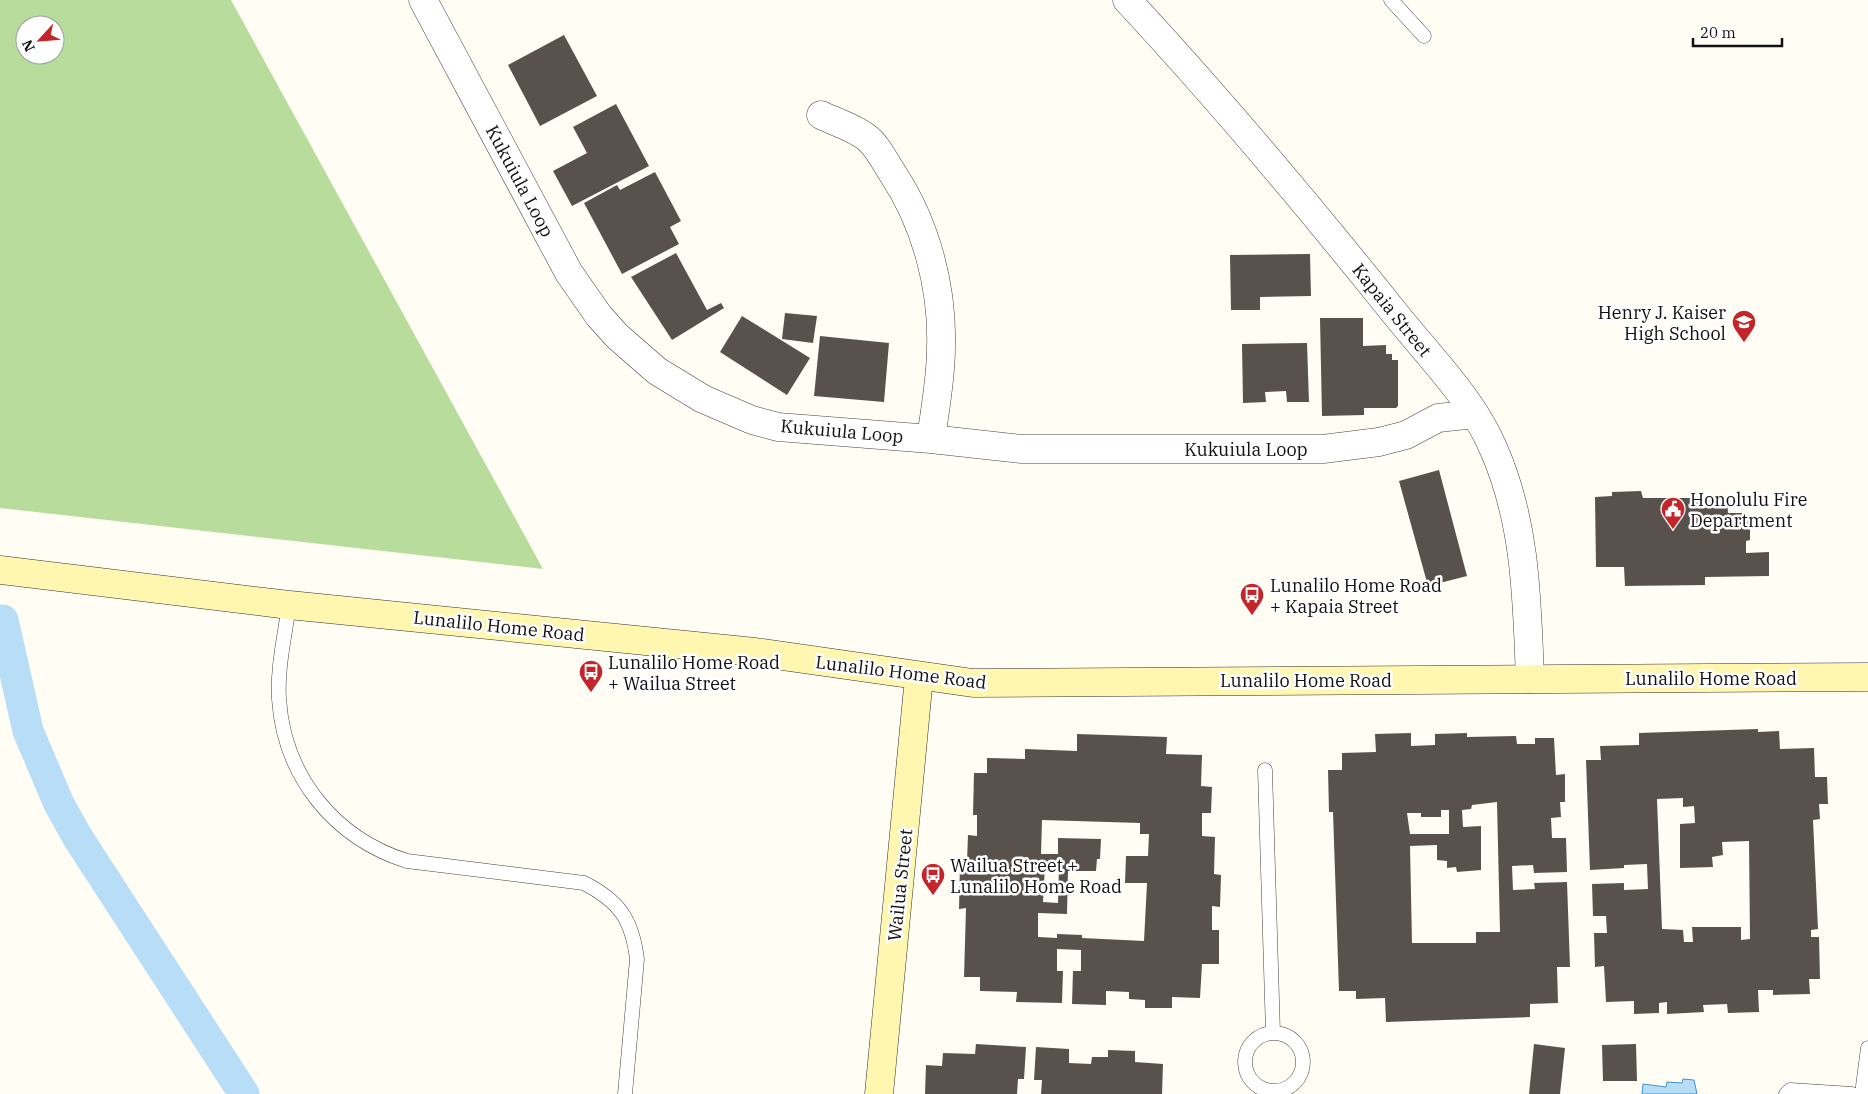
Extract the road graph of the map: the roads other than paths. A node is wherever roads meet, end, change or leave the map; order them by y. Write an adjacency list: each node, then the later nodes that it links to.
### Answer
1 (423, 0): 7 (street, Kukuiula Loop)
2 (1127, 0): 6 (street, Kapaia Street)
3 (1392, 0): 4 (lane)
4 (1424, 36)
5 (821, 115): 7 (street)
6 (1475, 414): 7 (street, Kukuiula Loop); 12 (street, Kapaia Street)
7 (932, 439)
8 (0, 570): 9 (main road, Lunalilo Home Road)
9 (289, 604): 10 (main road, Lunalilo Home Road); 17 (lane)
10 (919, 676): 12 (main road, Lunalilo Home Road); 18 (main road, Wailua Street)
11 (1868, 677): 12 (main road, Lunalilo Home Road)
12 (1530, 679)
13 (1265, 770): 14 (lane)
14 (1273, 1033): 16 (lane); 16 (lane)
15 (1868, 1048): 21 (lane)
16 (1276, 1093)
17 (625, 1094)
18 (879, 1094)
19 (1786, 1094): 20 (lane)
20 (1852, 1094)
21 (1862, 1094)

